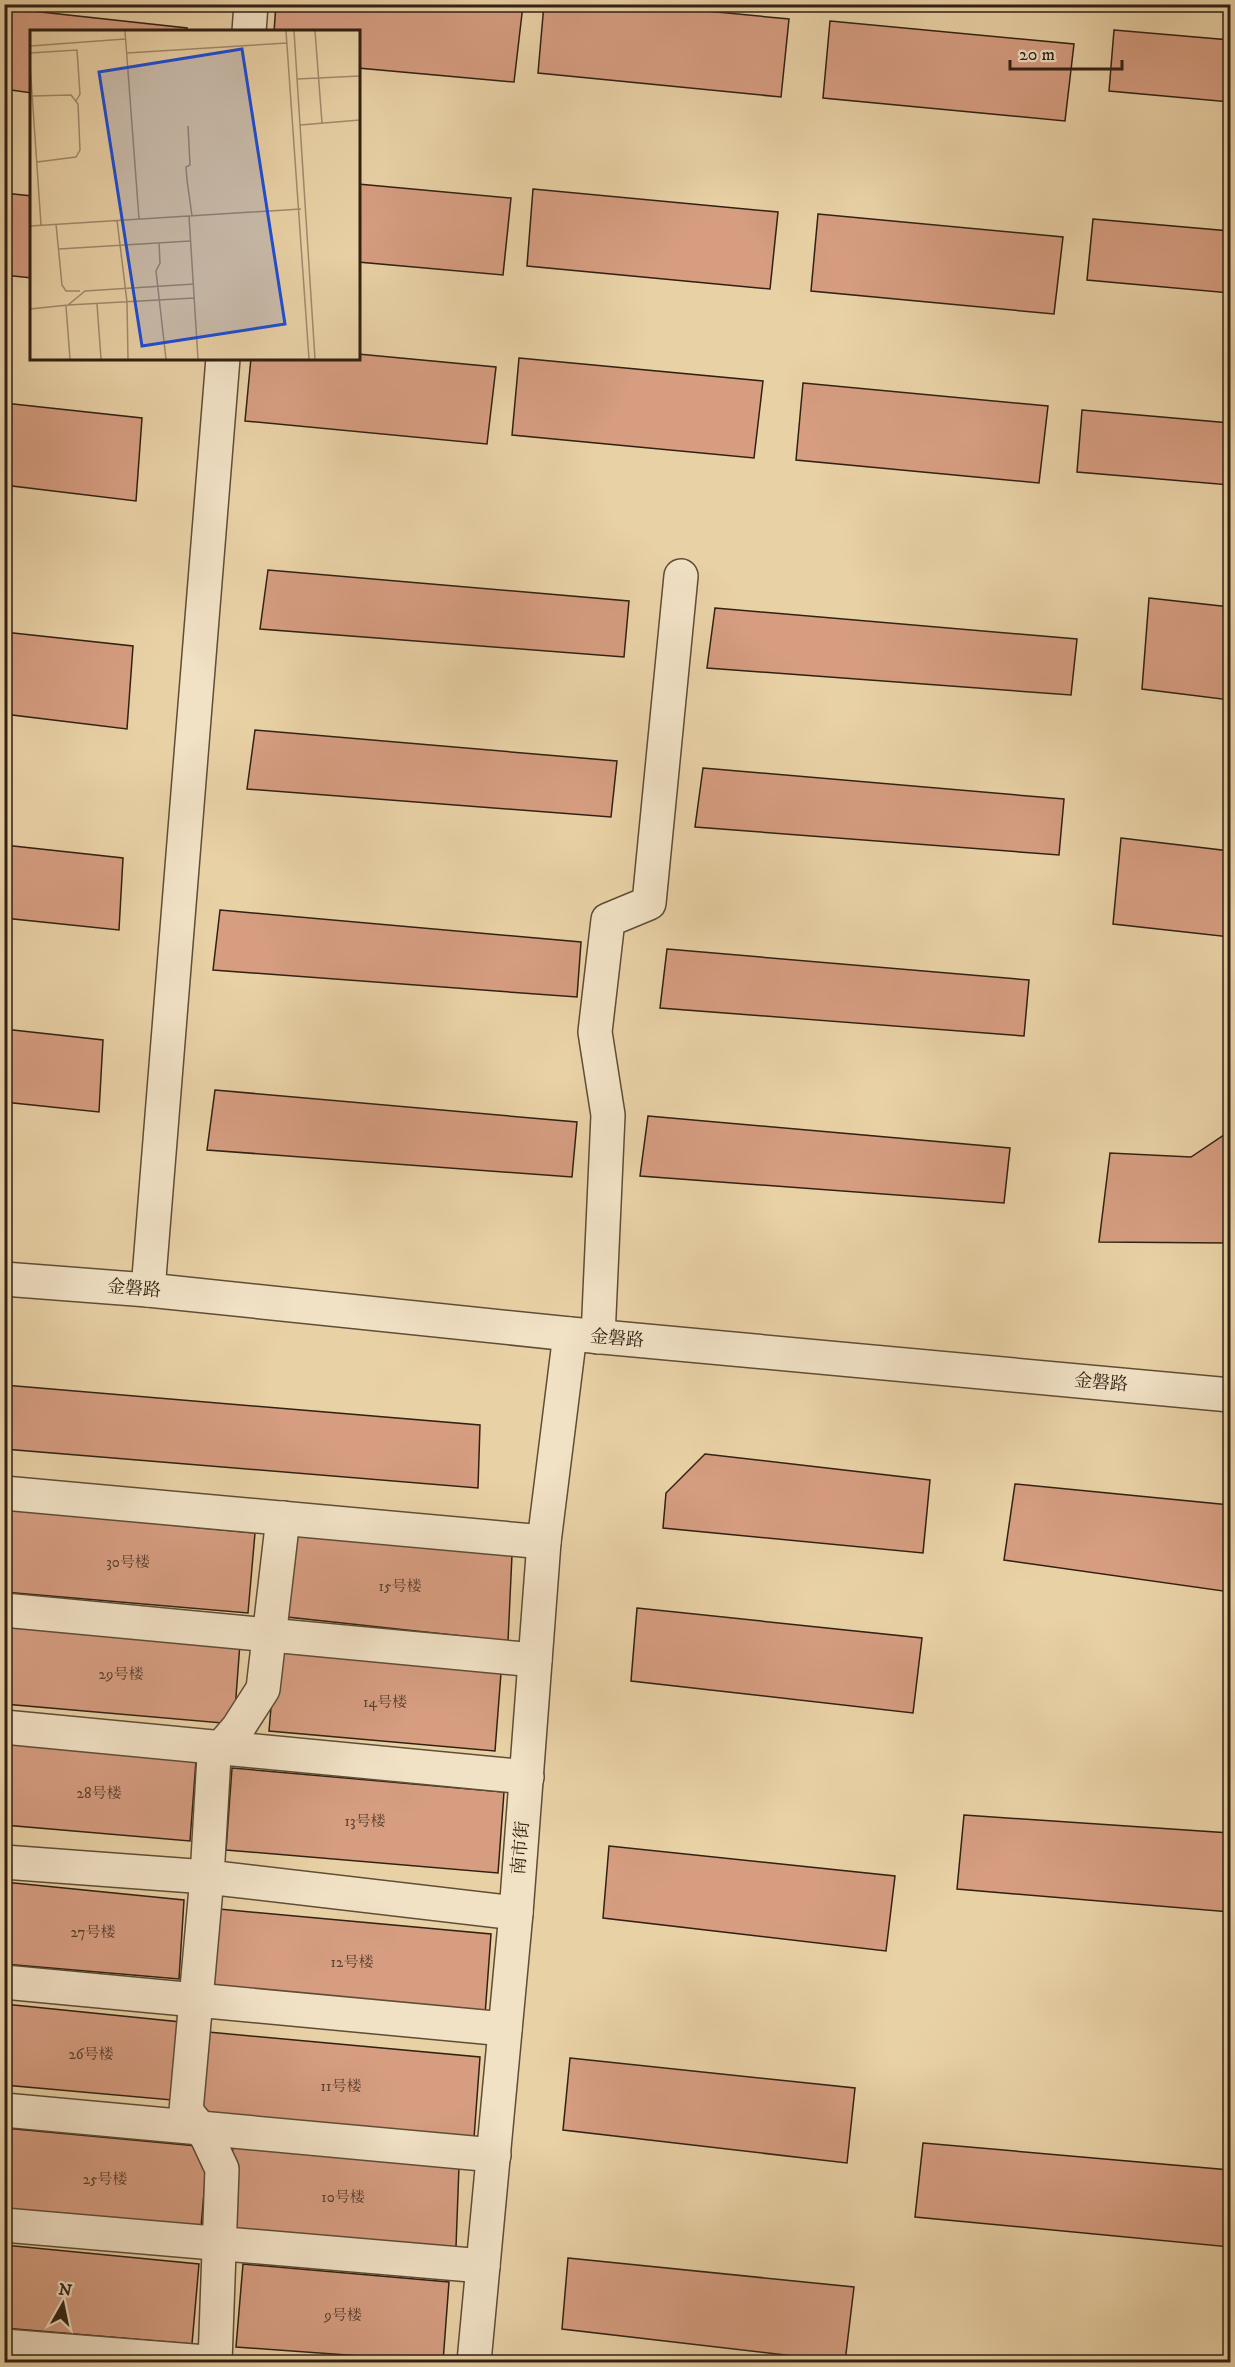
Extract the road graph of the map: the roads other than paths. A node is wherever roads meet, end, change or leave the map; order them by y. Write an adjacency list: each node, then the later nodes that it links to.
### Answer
1 (251, 4): 2 (street)
2 (249, 30)
3 (223, 360): 6 (street)
4 (681, 576): 7 (street, 南市街)
5 (4, 1279): 6 (street, 金磐路)
6 (147, 1290): 7 (street, 金磐路)
7 (584, 1336): 8 (street, 金磐路); 11 (street, 南市街)
8 (1230, 1395)
9 (4, 1493): 10 (street)
10 (283, 1518): 11 (street); 13 (street)
11 (544, 1542): 14 (street, 南市街)
12 (4, 1610): 13 (street)
13 (270, 1635): 14 (street); 16 (street)
14 (535, 1660): 17 (street, 南市街)
15 (4, 1726): 16 (street)
16 (221, 1748): 17 (street); 19 (street)
17 (527, 1777): 20 (street, 南市街)
18 (4, 1862): 19 (street)
19 (207, 1877): 20 (street); 22 (street)
20 (516, 1913): 23 (street, 南市街)
21 (4, 1982): 22 (street)
22 (196, 2000): 23 (street); 25 (street)
23 (505, 2029): 26 (street, 南市街)
24 (4, 2110): 25 (street)
25 (198, 2127): 26 (street); 28 (street)
26 (494, 2155): 29 (street, 南市街)
27 (4, 2224): 28 (street)
28 (219, 2244): 29 (street); 32 (street)
29 (483, 2266): 33 (street, 南市街)
30 (4, 2346): 31 (street)
31 (206, 2362)
32 (214, 2362)
33 (474, 2362)

